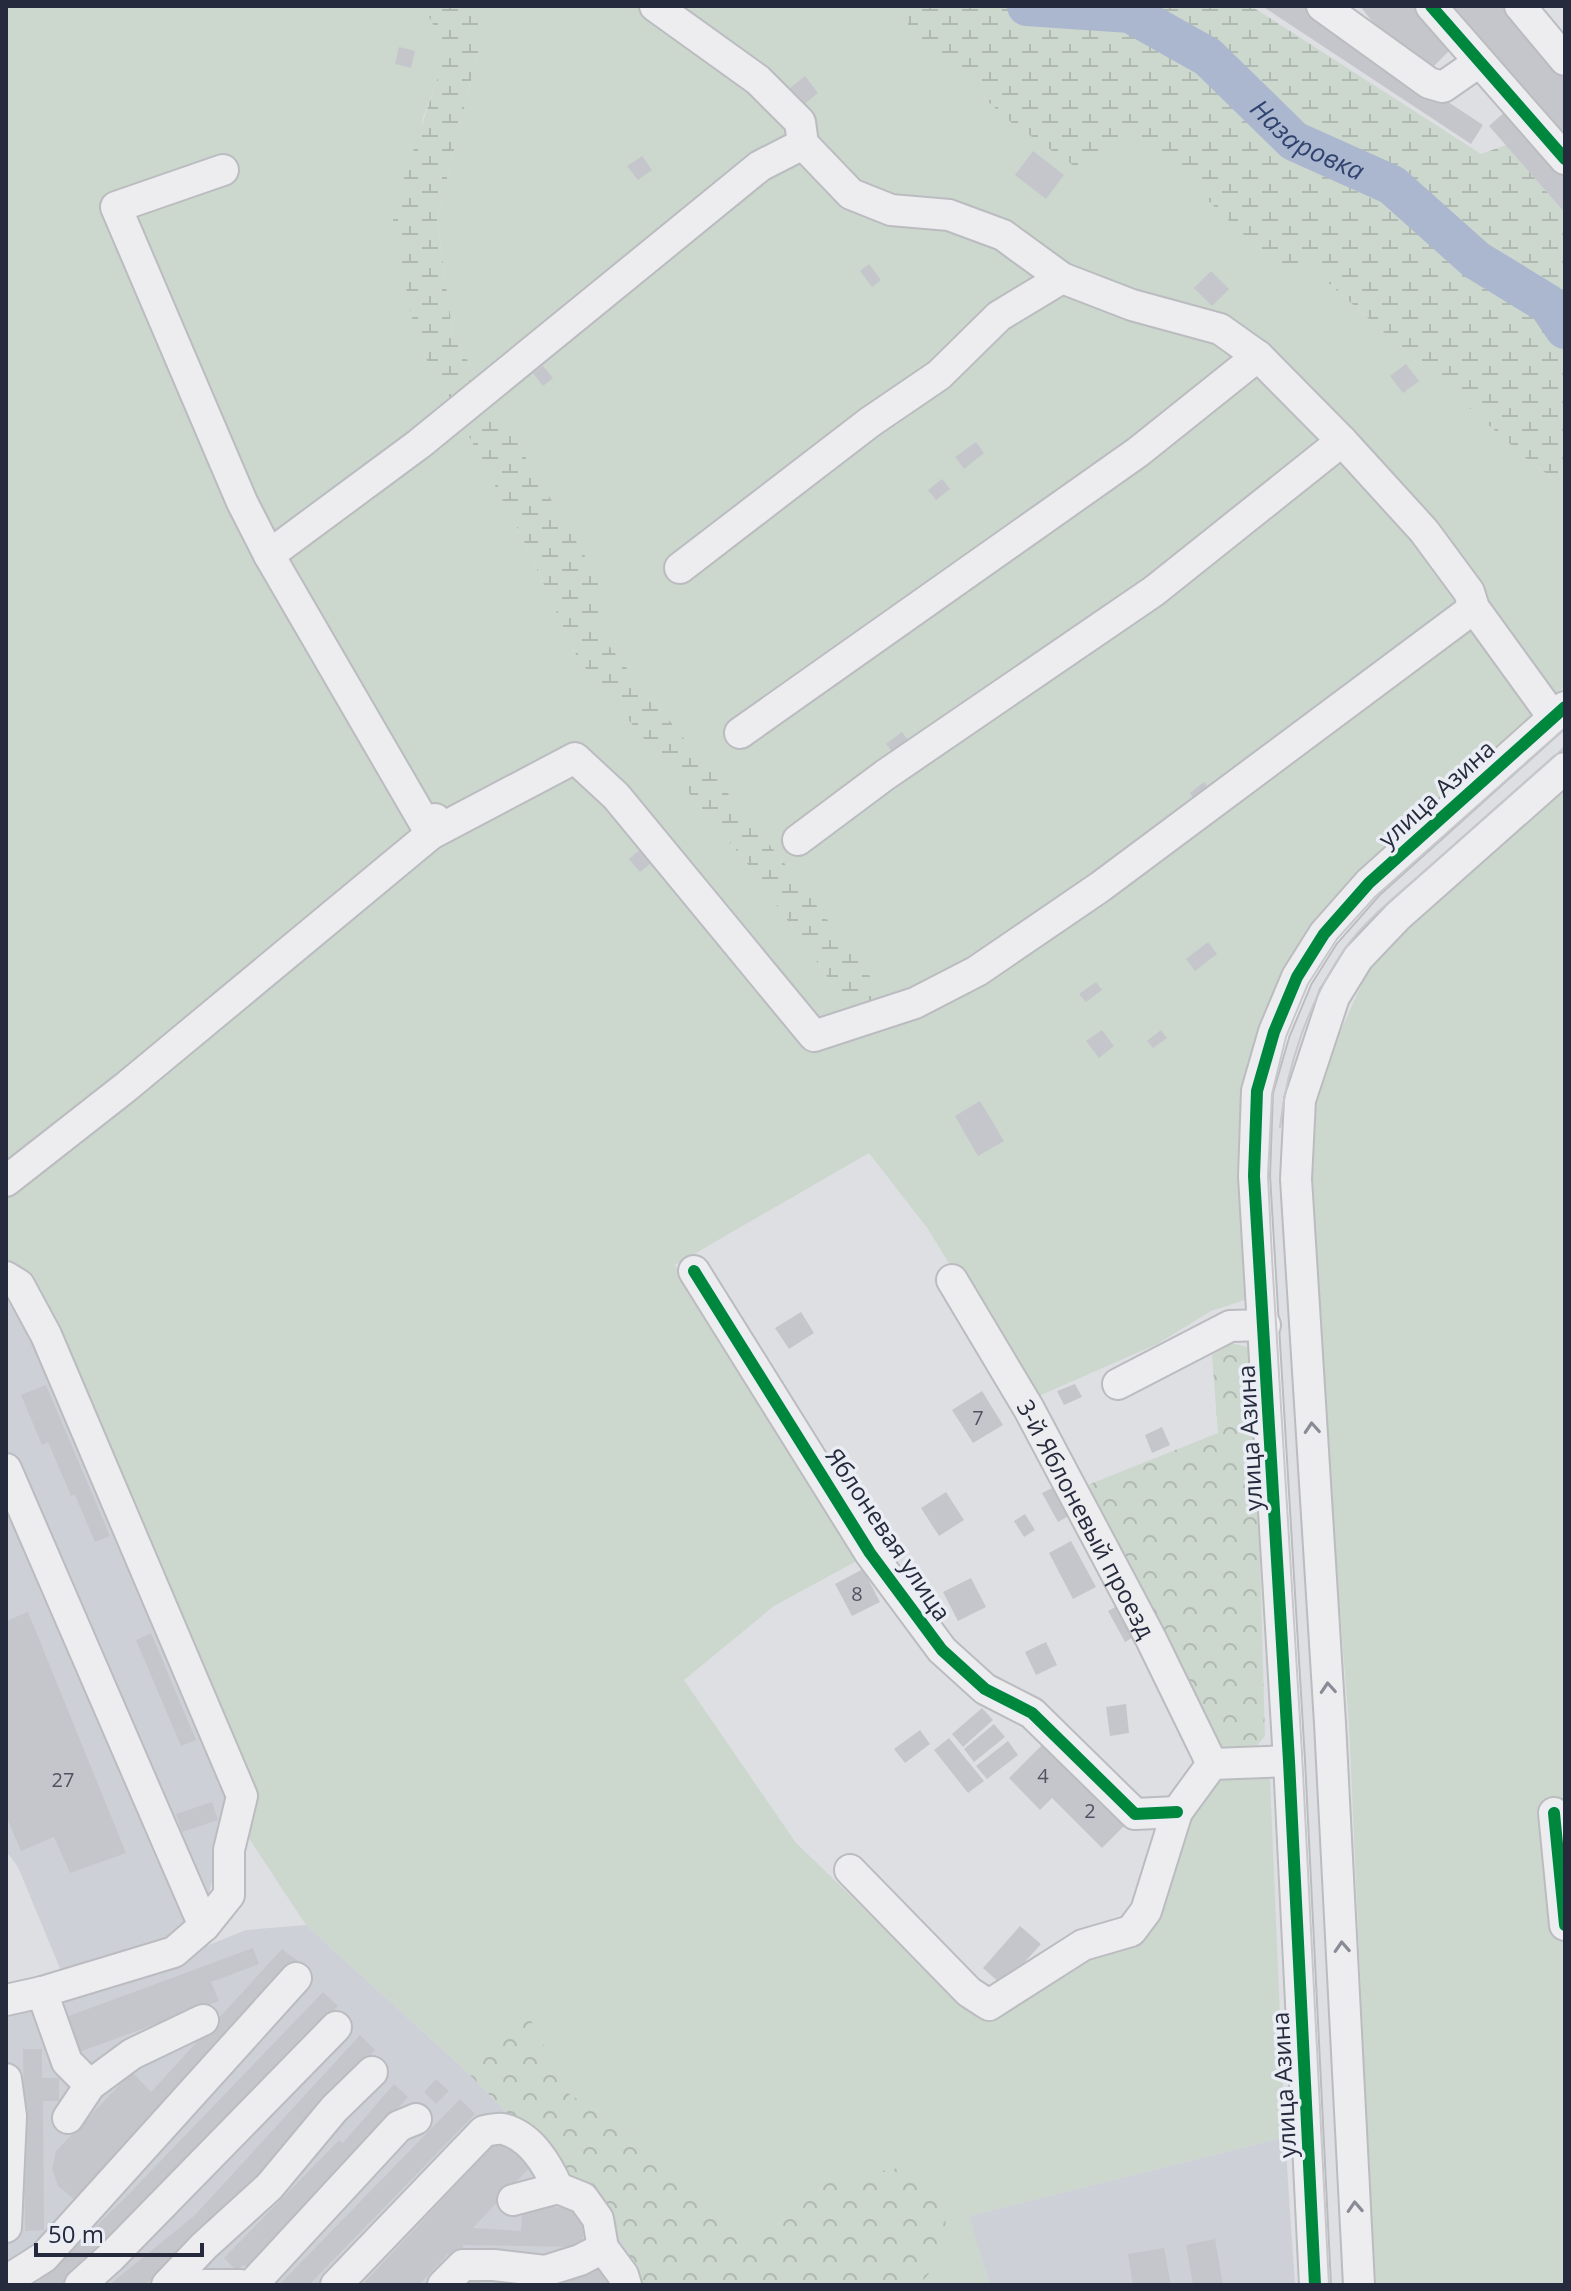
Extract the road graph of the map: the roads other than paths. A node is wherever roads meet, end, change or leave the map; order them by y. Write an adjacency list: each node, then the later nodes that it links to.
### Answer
1 (655, 6): 7 (street)
2 (1322, 6): 6 (street)
3 (1431, 6): 6 (street)
4 (1520, 6): 5 (street)
5 (1565, 60)
6 (1479, 62): 8 (street)
7 (803, 144): 10 (street); 13 (street)
8 (1565, 159)
9 (223, 170): 13 (street)
10 (1062, 278): 11 (street); 14 (street)
11 (1258, 356): 12 (street); 17 (street)
12 (1342, 441): 15 (street); 20 (street)
13 (269, 555): 19 (street)
14 (680, 568)
15 (1474, 608): 16 (street); 19 (street)
16 (1559, 712): 25 (street, улица Азина)
17 (740, 733)
18 (1565, 768): 59 (street, one-way to 18)
19 (433, 826): 21 (street)
20 (798, 840)
21 (6, 1181)
22 (694, 1271): 30 (street, Яблоневая улица)
23 (6, 1277): 34 (street)
24 (952, 1280): 29 (street, 3-й Яблоневый проезд)
25 (1265, 1325): 26 (street); 28 (street, улица Азина)
26 (1118, 1384)
27 (6, 1469): 34 (street)
28 (1289, 1761): 29 (street); 58 (street, улица Азина)
29 (1212, 1764): 30 (street)
30 (1177, 1812): 32 (street)
31 (1554, 1813): 33 (street)
32 (850, 1870)
33 (1565, 1925)
34 (204, 1926): 36 (street)
35 (296, 1978): 49 (street)
36 (42, 1992): 37 (street); 42 (street)
37 (6, 2000)
38 (203, 2020): 42 (street)
39 (336, 2027): 50 (street)
40 (372, 2072): 51 (street)
41 (6, 2079): 47 (street)
42 (90, 2085): 43 (street)
43 (68, 2118)
44 (416, 2119): 54 (street)
45 (558, 2188): 46 (street); 48 (street); 55 (street)
46 (513, 2200)
47 (6, 2229): 49 (street)
48 (603, 2248): 56 (street); 57 (street)
49 (8, 2281)
50 (80, 2285)
51 (167, 2285)
52 (204, 2285): 53 (street)
53 (240, 2285)
54 (252, 2285)
55 (336, 2285)
56 (443, 2285)
57 (626, 2285)
58 (1315, 2285)
59 (1359, 2285)

